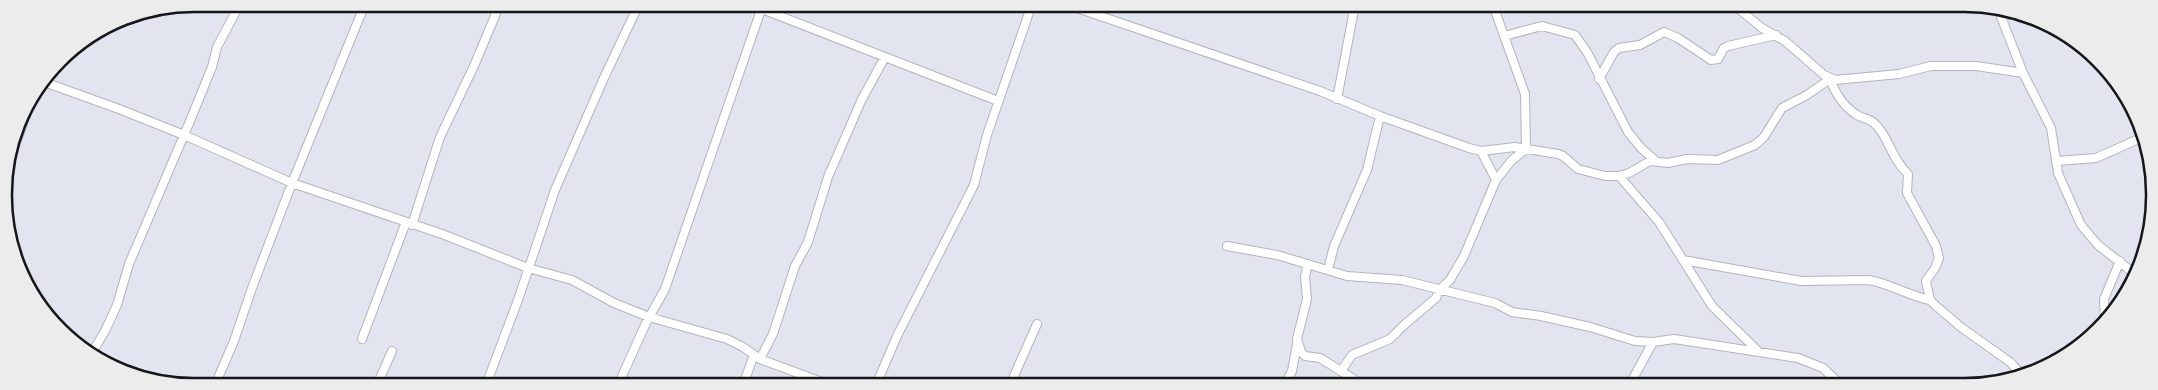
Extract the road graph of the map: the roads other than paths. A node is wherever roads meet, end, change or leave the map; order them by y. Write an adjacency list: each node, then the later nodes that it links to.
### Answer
1 (236, 12): 23 (street)
2 (362, 12): 31 (street)
3 (497, 12): 32 (street)
4 (635, 12): 37 (street)
5 (760, 12): 43 (street)
6 (774, 12): 15 (street)
7 (1029, 12): 21 (street)
8 (1091, 12): 20 (street)
9 (1354, 12): 20 (street)
10 (1495, 12): 14 (street)
11 (1743, 12): 13 (street)
12 (2001, 17): 16 (street)
13 (1776, 35): 17 (street); 18 (street)
14 (1504, 36): 18 (street); 25 (street)
15 (885, 57): 21 (street); 51 (street)
16 (2023, 73): 17 (street); 28 (street)
17 (1830, 78): 27 (street); 41 (street)
18 (1599, 79): 27 (street)
19 (50, 84): 23 (street)
20 (1337, 99): 22 (street)
21 (998, 101): 60 (street)
22 (1380, 116): 26 (street); 38 (street)
23 (184, 135): 31 (street); 48 (street)
24 (2137, 140): 28 (street)
25 (1526, 149): 26 (street); 29 (street); 30 (street)
26 (1481, 150): 30 (street)
27 (1656, 161): 29 (street)
28 (2057, 162): 35 (street)
29 (1619, 176): 34 (street)
30 (1496, 180): 40 (street)
31 (292, 183): 32 (street); 54 (street)
32 (409, 224): 37 (street); 45 (street)
33 (1228, 246): 36 (street)
34 (1683, 260): 41 (street); 50 (street)
35 (2120, 261): 39 (street); 42 (street)
36 (1308, 264): 38 (street); 47 (street)
37 (528, 268): 43 (street); 56 (street)
38 (1328, 270): 40 (street)
39 (2130, 270)
40 (1439, 290): 46 (street); 53 (street)
41 (1930, 300): 52 (street)
42 (2104, 310)
43 (649, 316): 51 (street); 57 (street)
44 (1037, 324): 61 (street)
45 (362, 339)
46 (1653, 342): 50 (street); 64 (street)
47 (1298, 344): 53 (street); 62 (street)
48 (95, 347)
49 (392, 352): 55 (street)
50 (1759, 352): 65 (street)
51 (757, 357): 58 (street); 59 (street)
52 (2017, 369)
53 (1341, 371): 63 (street)
54 (218, 378)
55 (381, 378)
56 (489, 378)
57 (621, 378)
58 (746, 378)
59 (812, 378)
60 (879, 378)
61 (1013, 378)
62 (1288, 378)
63 (1352, 378)
64 (1633, 378)
65 (1834, 378)

